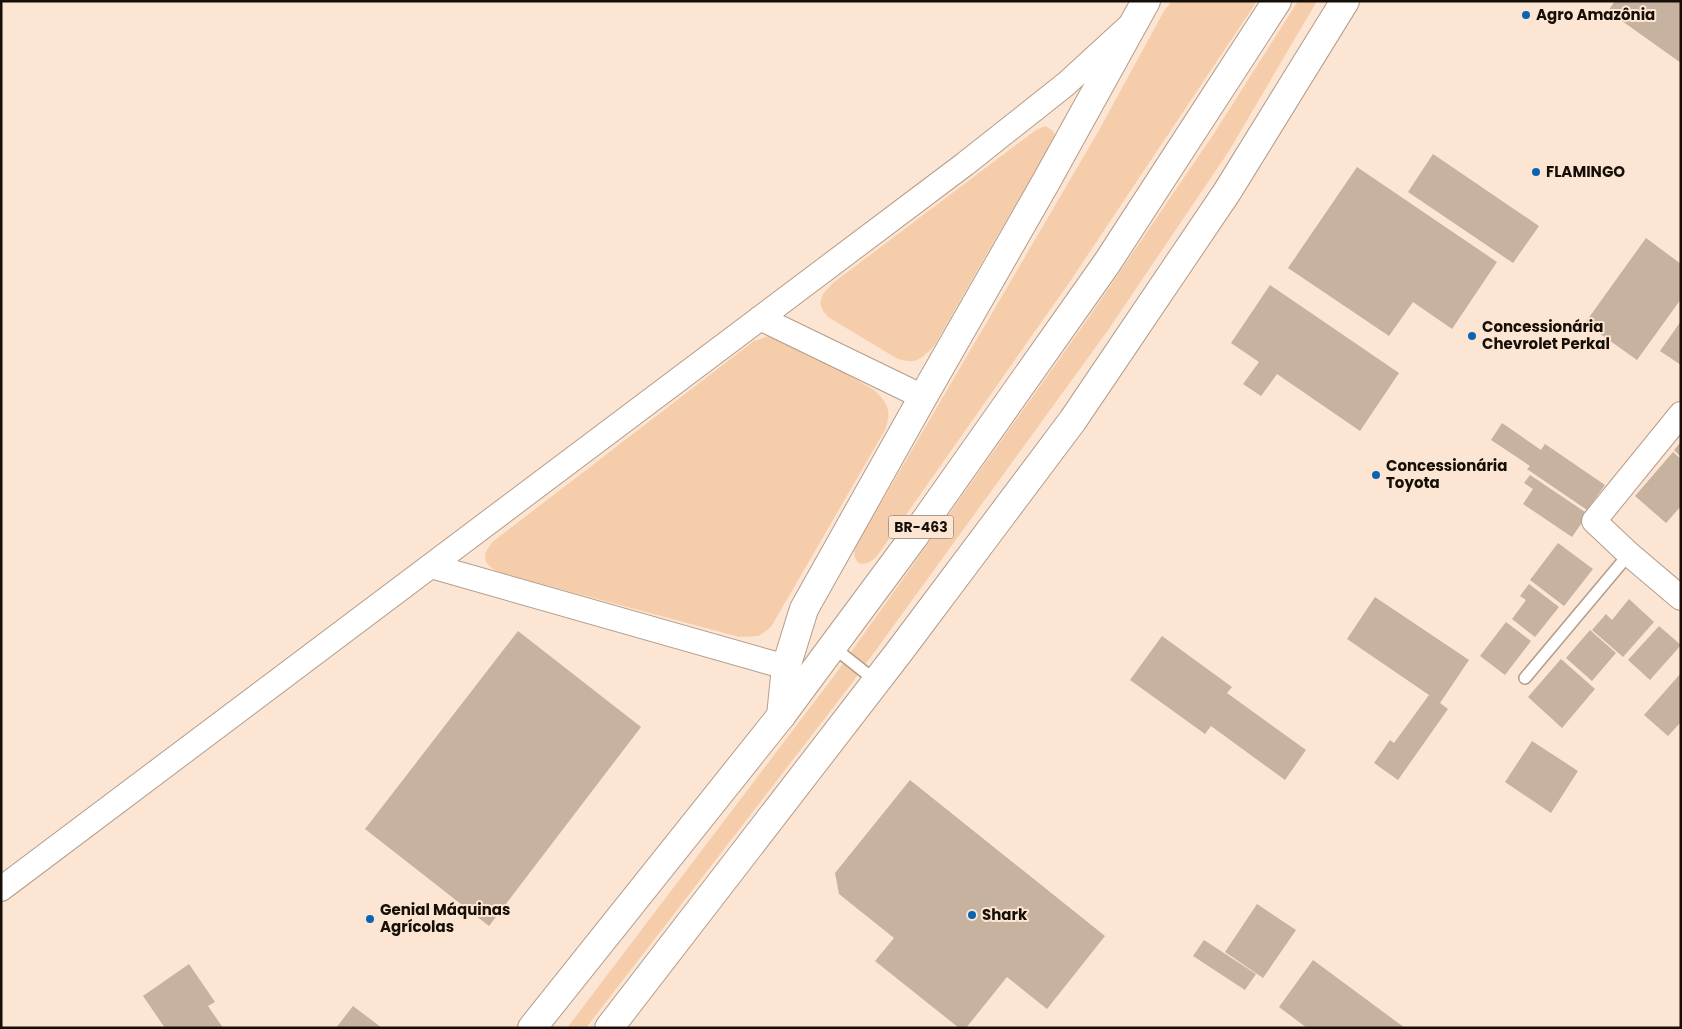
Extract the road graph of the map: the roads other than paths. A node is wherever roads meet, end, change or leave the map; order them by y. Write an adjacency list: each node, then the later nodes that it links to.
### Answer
1 (1277, 1): 10 (main road, BR-463)
2 (1344, 1): 13 (main road)
3 (1141, 11): 4 (street); 5 (main road)
4 (760, 318): 5 (street); 8 (street)
5 (923, 396): 11 (main road)
6 (1681, 414): 7 (street)
7 (1629, 554): 9 (street); 12 (lane)
8 (431, 566): 11 (street); 15 (street)
9 (1681, 598)
10 (833, 647): 13 (lane); 14 (main road, BR-463)
11 (786, 667): 14 (main road)
12 (1525, 678)
13 (876, 681): 17 (main road)
14 (781, 716): 16 (main road, BR-463)
15 (1, 890)
16 (532, 1028)
17 (609, 1028)

